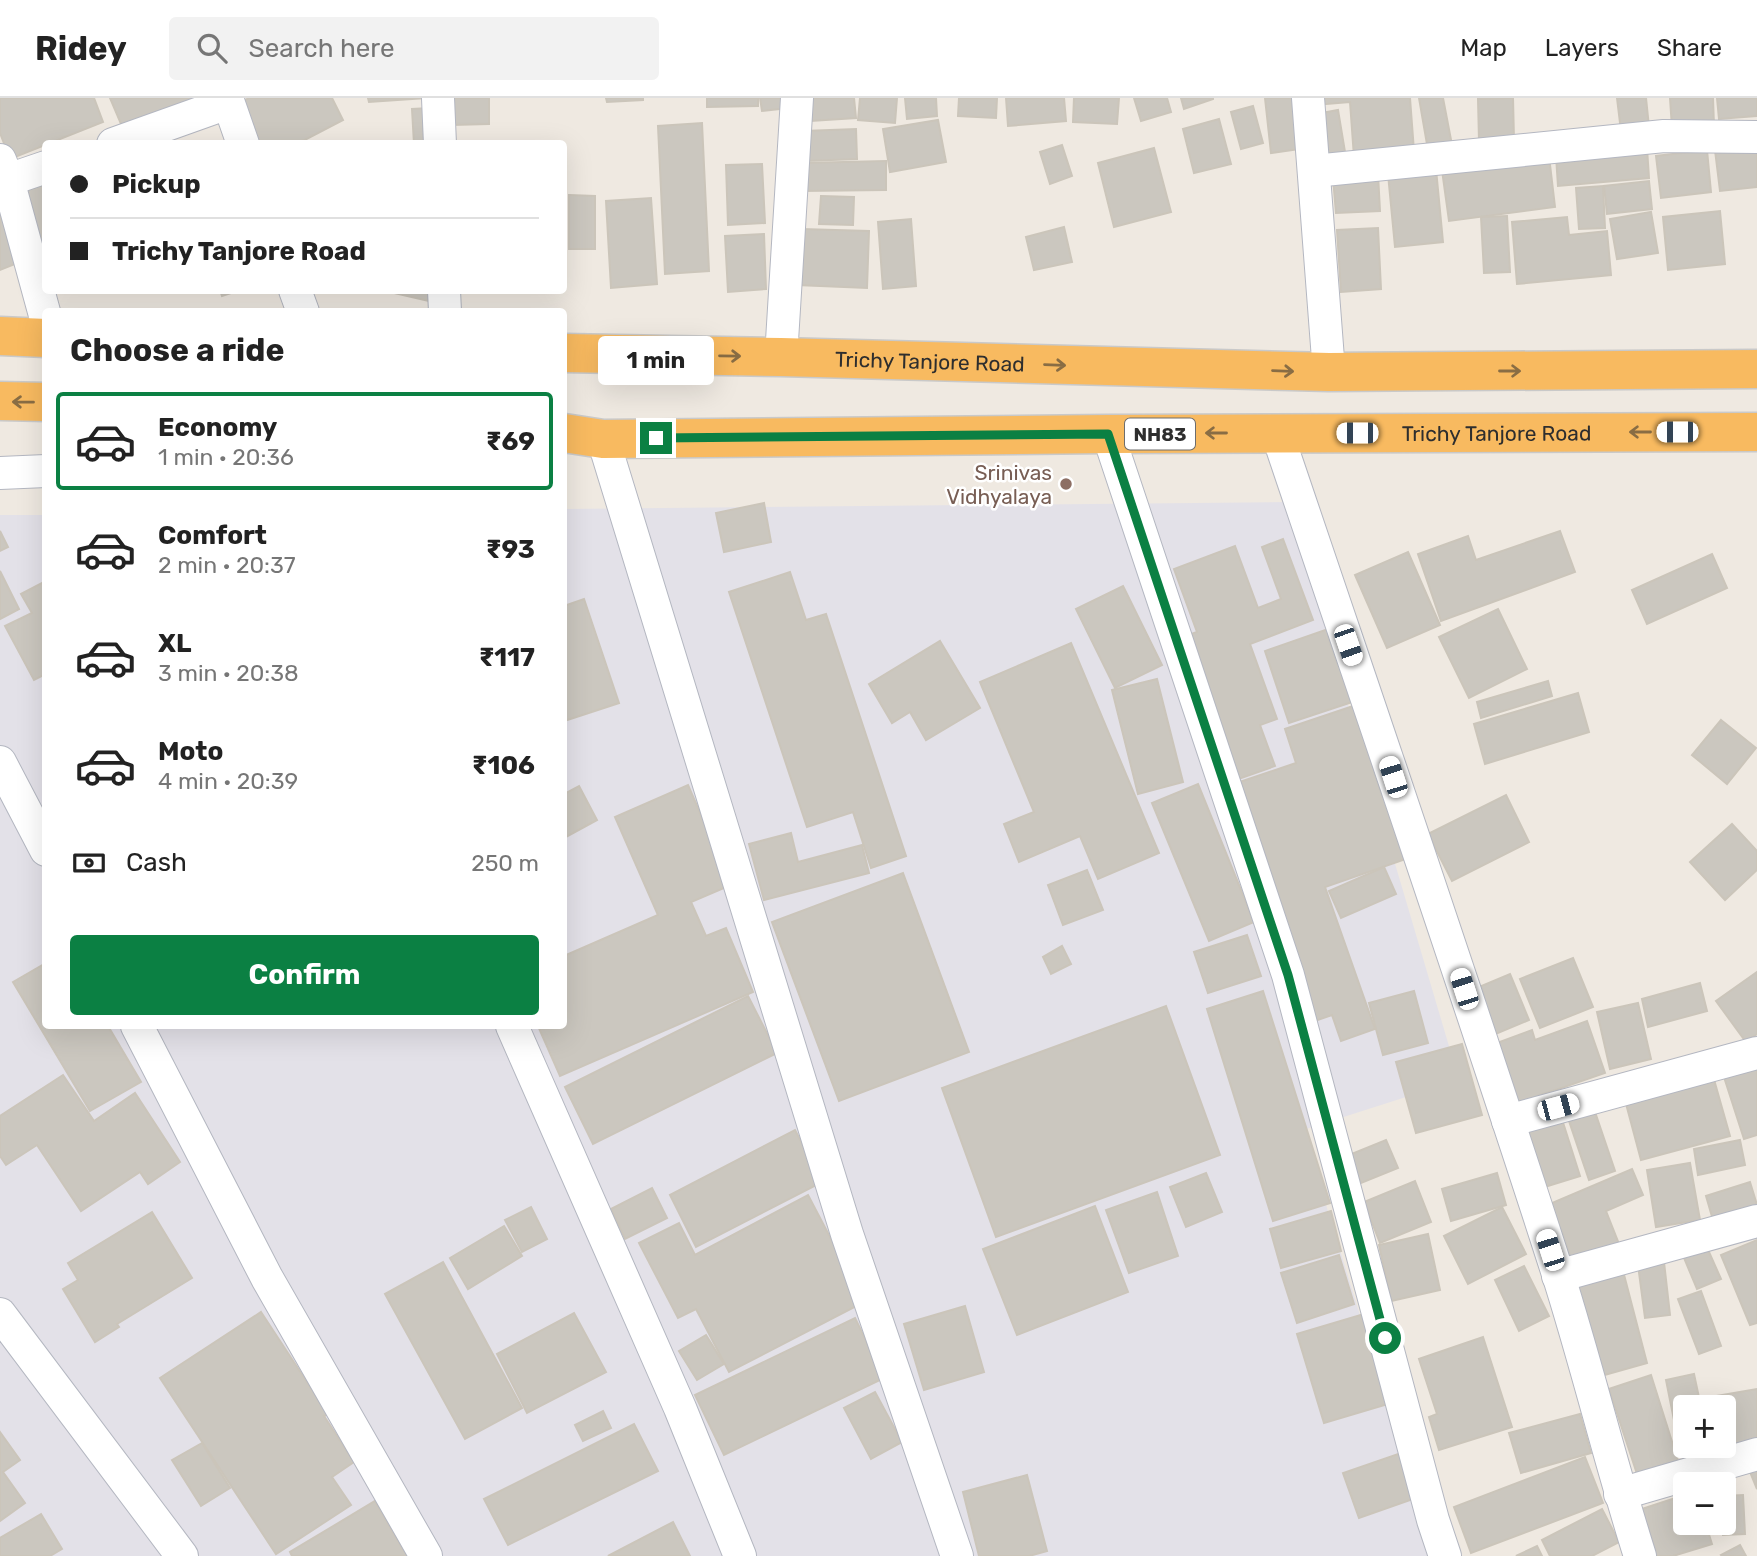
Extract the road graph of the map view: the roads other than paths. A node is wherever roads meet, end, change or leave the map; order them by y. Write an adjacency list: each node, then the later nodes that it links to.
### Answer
1 (438, 98): 8 (street)
2 (797, 98): 16 (street)
3 (1308, 98): 11 (street)
4 (227, 101): 6 (street); 7 (street)
5 (1757, 137): 11 (street)
6 (124, 140)
7 (242, 140)
8 (440, 140)
9 (42, 167): 10 (street)
10 (4, 170): 12 (street)
11 (1314, 171): 18 (street)
12 (43, 308)
13 (0, 336): 14 (highway)
14 (42, 338)
15 (567, 353): 16 (highway, Trichy Tanjore Road, one-way to 16)
16 (781, 357): 18 (highway, Trichy Tanjore Road, one-way to 18)
17 (1757, 369): 18 (highway, Trichy Tanjore Road, one-way to 17)
18 (1329, 372)
19 (0, 401): 20 (highway, one-way to 19)
20 (42, 402)
21 (1757, 432): 23 (highway, Trichy Tanjore Road / NH83, one-way to 23)
22 (567, 433): 25 (highway, Trichy Tanjore Road / NH83)
23 (1278, 433): 24 (highway, Trichy Tanjore Road / NH83, one-way to 24); 33 (street)
24 (1108, 434): 25 (highway, Trichy Tanjore Road / NH83); 43 (street)
25 (603, 439): 42 (street)
26 (42, 471): 27 (street)
27 (0, 472)
28 (0, 762): 29 (street)
29 (42, 842)
30 (138, 1029): 40 (street)
31 (513, 1029): 41 (street)
32 (1757, 1053): 33 (street)
33 (1508, 1121): 35 (street)
34 (1757, 1221): 35 (street)
35 (1558, 1276): 38 (street)
36 (0, 1314): 39 (street)
37 (1757, 1454): 38 (street)
38 (1620, 1494): 44 (street)
39 (182, 1556)
40 (426, 1556)
41 (740, 1556)
42 (957, 1556)
43 (1445, 1556)
44 (1640, 1556)

